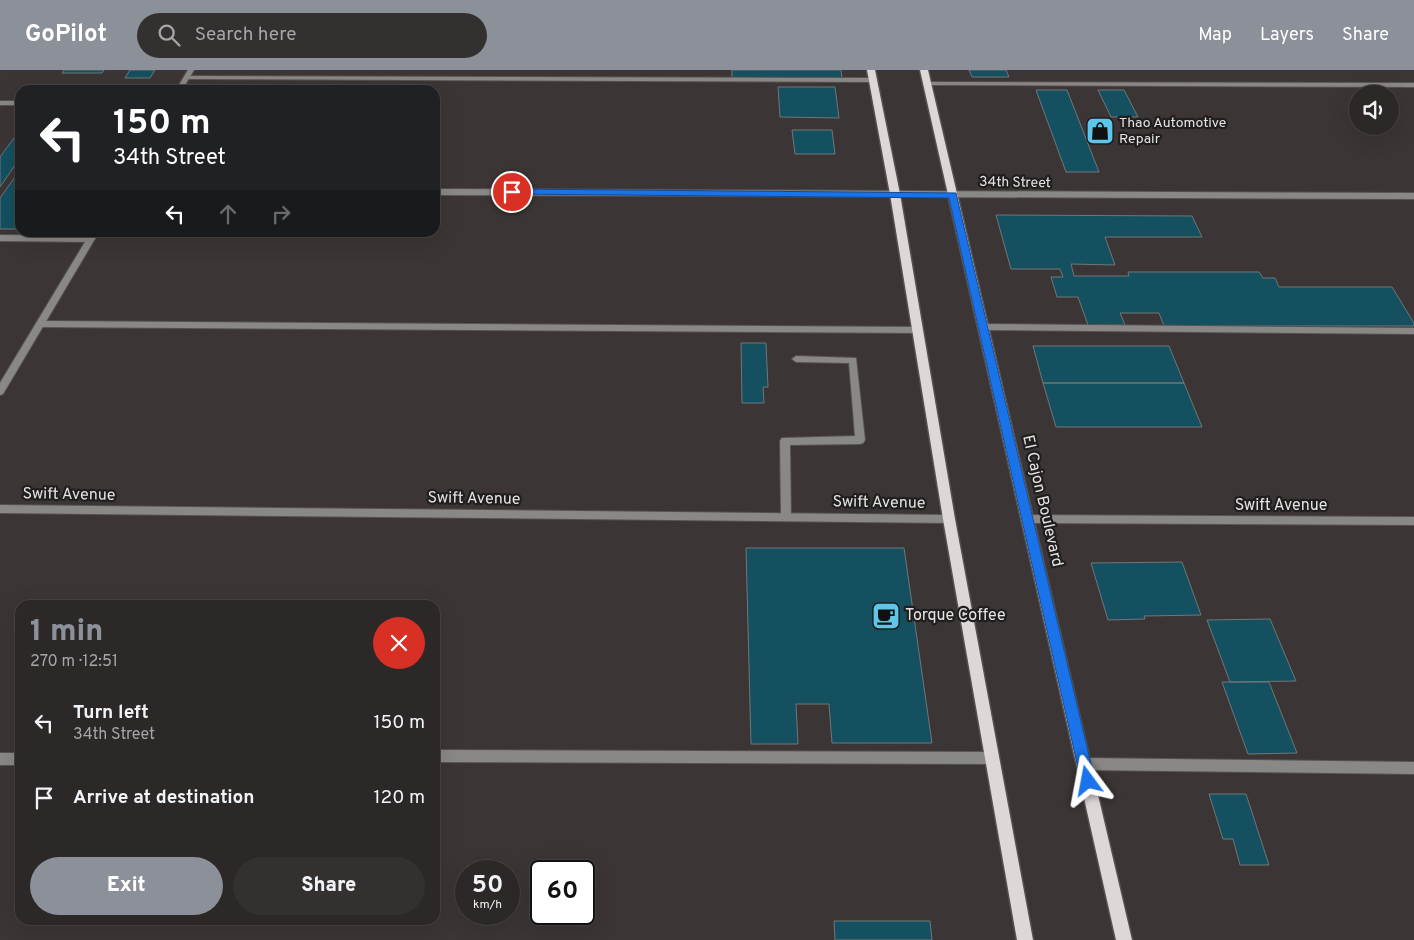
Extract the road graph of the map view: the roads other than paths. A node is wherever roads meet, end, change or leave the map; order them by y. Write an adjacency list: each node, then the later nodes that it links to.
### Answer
1 (191, 70): 5 (street)
2 (692, 70): 6 (street)
3 (871, 70): 7 (main road)
4 (924, 70): 8 (main road, El Cajon Boulevard)
5 (187, 77): 6 (street); 9 (street)
6 (692, 80): 7 (street)
7 (873, 80): 14 (main road)
8 (927, 83): 10 (street); 15 (main road, El Cajon Boulevard)
9 (182, 85)
10 (1414, 85)
11 (0, 103): 12 (street)
12 (15, 103)
13 (440, 192): 14 (street, 34th Street)
14 (895, 194): 15 (street, 34th Street); 22 (main road)
15 (953, 195): 16 (street, 34th Street); 21 (main road, El Cajon Boulevard)
16 (1414, 196)
17 (46, 237): 19 (street)
18 (92, 237): 20 (street)
19 (0, 238)
20 (41, 324): 22 (street); 25 (street)
21 (983, 327): 23 (street); 29 (main road, El Cajon Boulevard)
22 (917, 330): 28 (main road)
23 (1414, 331)
24 (796, 359): 27 (street)
25 (0, 391)
26 (0, 509): 27 (street, Swift Avenue)
27 (786, 517): 28 (street, Swift Avenue)
28 (949, 519): 32 (main road)
29 (1027, 519): 30 (street, Swift Avenue); 35 (main road, El Cajon Boulevard)
30 (1414, 521)
31 (440, 756): 32 (street)
32 (992, 758): 37 (main road)
33 (0, 759): 34 (street)
34 (15, 759)
35 (1084, 764): 36 (street); 38 (main road, El Cajon Boulevard)
36 (1414, 768)
37 (1025, 940)
38 (1124, 940)

